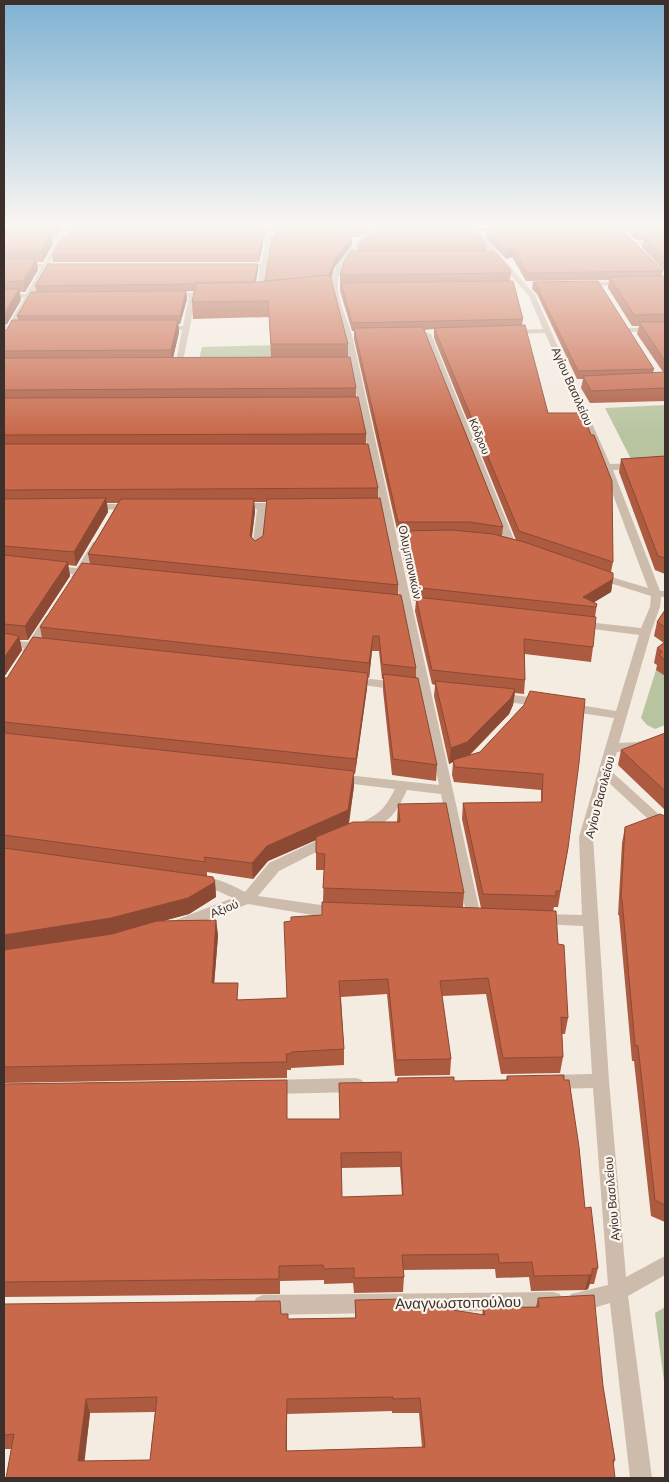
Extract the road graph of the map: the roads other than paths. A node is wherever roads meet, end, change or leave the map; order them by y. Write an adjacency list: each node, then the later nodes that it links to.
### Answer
1 (28, 296): 6 (street)
2 (193, 296): 9 (street)
3 (338, 296): 44 (street, Ολυμπιονικών)
4 (533, 296): 12 (street, Αγίου Βασιλείου)
5 (623, 322): 11 (street)
6 (7, 328): 7 (street); 16 (street)
7 (29, 328)
8 (157, 328): 9 (street)
9 (186, 328): 18 (street)
10 (665, 329): 11 (street)
11 (628, 330): 15 (street)
12 (549, 331): 13 (street); 21 (street, Αγίου Βασιλείου)
13 (502, 332)
14 (417, 334): 28 (street, Κόδρου)
15 (632, 337)
16 (4, 339)
17 (169, 366): 18 (street)
18 (178, 366): 19 (street)
19 (188, 366)
20 (665, 465): 21 (street)
21 (607, 467): 35 (street, Αγίου Βασιλείου)
22 (224, 506): 23 (street)
23 (262, 506): 24 (street); 29 (street)
24 (290, 506)
25 (80, 507): 26 (street)
26 (147, 507)
27 (104, 531): 31 (street)
28 (496, 543)
29 (257, 549)
30 (42, 568): 31 (street)
31 (80, 572): 33 (street); 34 (street)
32 (585, 572): 35 (street)
33 (108, 574)
34 (69, 588)
35 (661, 594): 38 (street, Αγίου Βασιλείου)
36 (59, 605): 40 (street)
37 (563, 622): 38 (street)
38 (645, 632): 48 (street, Αγίου Βασιλείου)
39 (4, 643): 40 (street)
40 (32, 646): 41 (street); 42 (street)
41 (52, 648)
42 (23, 660)
43 (336, 679): 44 (street)
44 (429, 690): 52 (street, Ολυμπιονικών)
45 (483, 696): 46 (street)
46 (523, 700): 47 (street); 48 (street)
47 (517, 716)
48 (622, 716): 50 (street, Αγίου Βασιλείου)
49 (665, 738): 50 (street)
50 (612, 748): 53 (street, Αγίου Βασιλείου)
51 (458, 768): 52 (street)
52 (442, 772): 56 (street, Ολυμπιονικών)
53 (605, 772): 57 (street); 63 (street, Αγίου Βασιλείου)
54 (326, 776): 55 (street)
55 (404, 785): 56 (street); 59 (street, Αξιού)
56 (446, 790): 61 (street, Ολυμπιονικών)
57 (665, 827)
58 (181, 881): 59 (street)
59 (247, 899): 60 (street); 64 (street, Αξιού)
60 (347, 912)
61 (493, 917)
62 (522, 918): 63 (street)
63 (590, 921): 65 (street, Αγίου Βασιλείου)
64 (167, 928)
65 (601, 1081): 66 (street); 70 (street, Αγίου Βασιλείου)
66 (541, 1082)
67 (372, 1085): 68 (street)
68 (252, 1087)
69 (665, 1265): 70 (street, Αναγνωστοπούλου)
70 (618, 1291): 71 (street, Αναγνωστοπούλου); 72 (street, Αγίου Βασιλείου)
71 (240, 1305)
72 (640, 1478)

